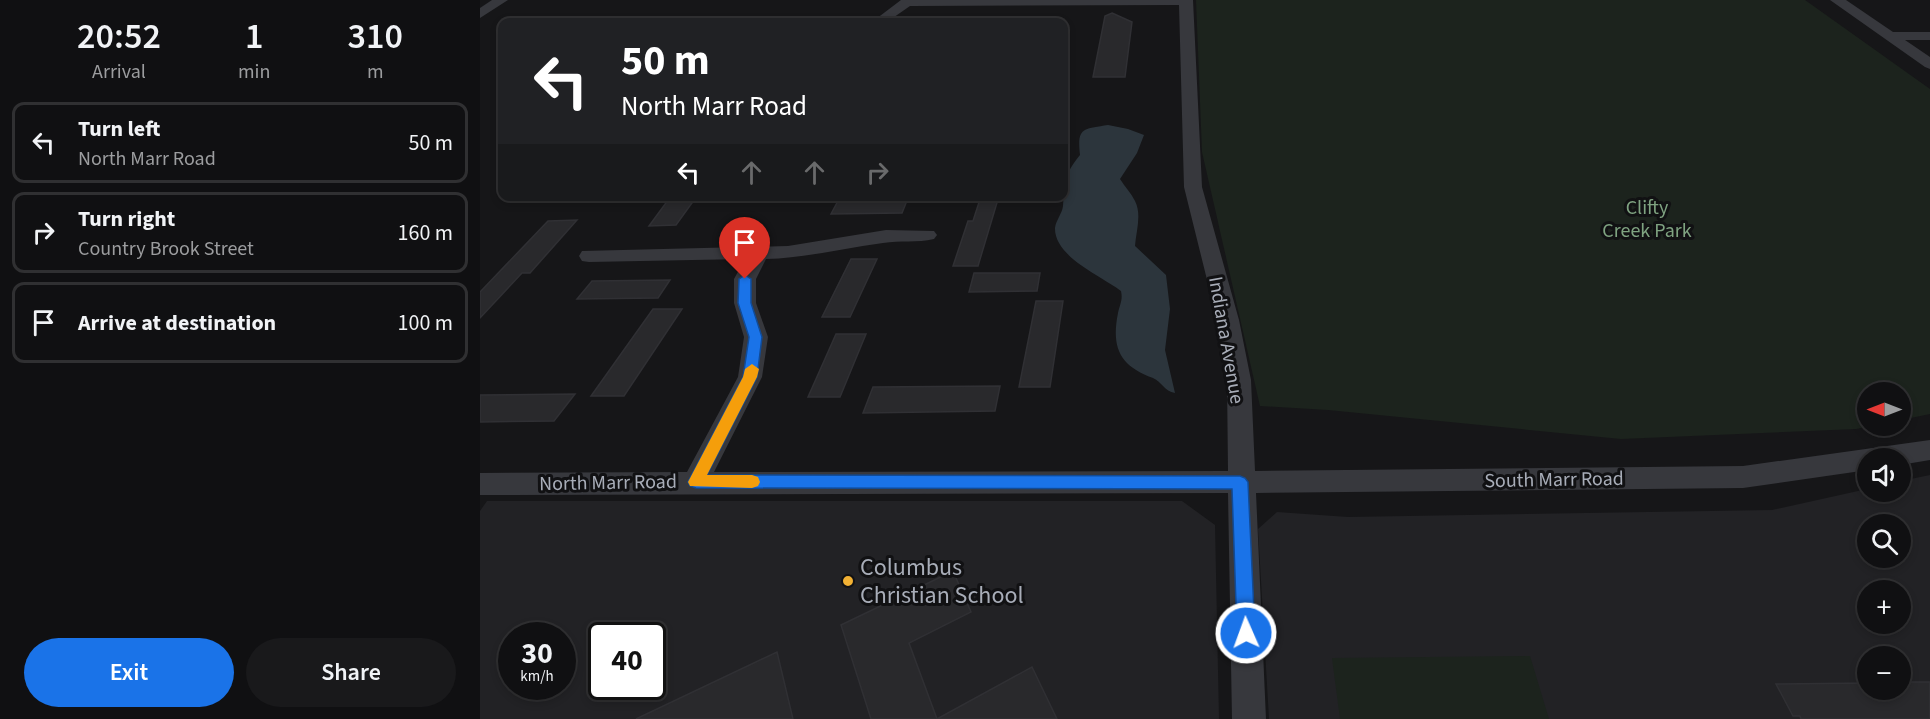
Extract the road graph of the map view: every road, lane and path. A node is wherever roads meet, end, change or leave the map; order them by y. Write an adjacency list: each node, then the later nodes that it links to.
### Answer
1 (501, 0): 5 (street)
2 (1836, 0): 7 (street)
3 (907, 1): 4 (street); 6 (street)
4 (1186, 1): 17 (street, Indiana Avenue)
5 (480, 14)
6 (884, 18)
7 (1890, 36): 8 (street); 9 (street)
8 (1930, 36)
9 (1930, 63)
10 (927, 235): 11 (street)
11 (759, 253): 12 (street); 16 (street)
12 (589, 256)
13 (1930, 450): 14 (street, South Marr Road)
14 (1911, 453)
15 (1857, 461): 17 (street, South Marr Road)
16 (696, 482): 17 (street, North Marr Road); 18 (street, North Marr Road)
17 (1240, 482): 19 (street, Indiana Avenue)
18 (480, 484)
19 (1249, 719)

